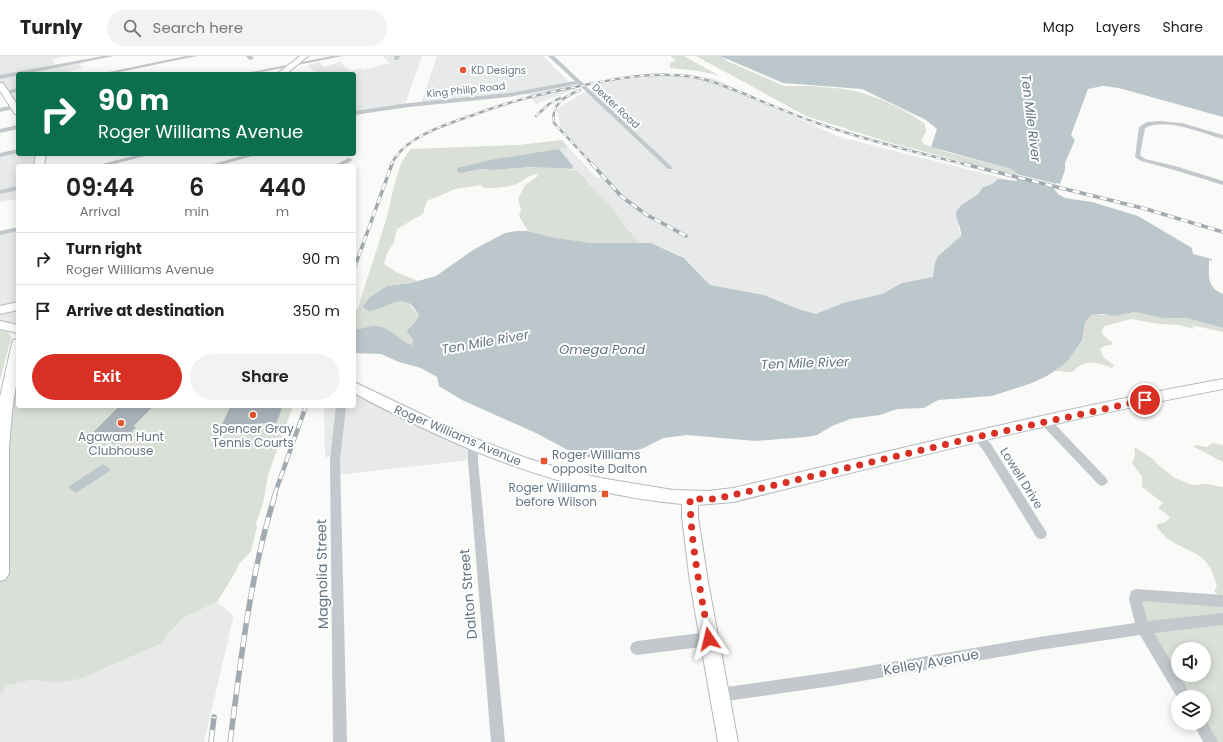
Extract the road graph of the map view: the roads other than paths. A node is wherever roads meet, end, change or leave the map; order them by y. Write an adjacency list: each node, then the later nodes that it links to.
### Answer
1 (111, 56): 7 (street)
2 (194, 56): 8 (street)
3 (304, 56): 6 (main road)
4 (340, 56): 6 (street)
5 (551, 56): 13 (street, Dexter Road)
6 (293, 65): 9 (street); 10 (main road)
7 (20, 72)
8 (112, 72)
9 (255, 72)
10 (284, 72)
11 (16, 73): 12 (street)
12 (0, 77)
13 (579, 82): 18 (street, King Philip Road); 32 (street, Dexter Road)
14 (2, 89): 15 (street); 16 (main road)
15 (16, 90)
16 (16, 109): 17 (street)
17 (0, 110)
18 (356, 113)
19 (16, 127): 20 (street)
20 (0, 131)
21 (1223, 137): 33 (street)
22 (16, 152): 23 (street)
23 (0, 155)
24 (142, 156): 26 (street)
25 (249, 156): 30 (street)
26 (134, 158): 28 (street); 29 (street)
27 (349, 160): 31 (street)
28 (106, 164)
29 (136, 164)
30 (217, 164)
31 (340, 164)
32 (670, 168)
33 (1223, 183)
34 (16, 188): 35 (street)
35 (0, 192)
36 (16, 229): 37 (street)
37 (0, 233)
38 (16, 306): 39 (main road)
39 (0, 310)
40 (0, 325): 41 (main road)
41 (16, 329)
42 (15, 366): 52 (main road)
43 (1223, 384): 46 (main road, Roger Williams Avenue)
44 (356, 388): 48 (main road, Roger Williams Avenue)
45 (341, 408): 61 (street, Magnolia Street)
46 (1046, 422): 47 (main road, Roger Williams Avenue); 49 (street)
47 (977, 437): 50 (main road, Roger Williams Avenue); 51 (street, Lowell Drive)
48 (473, 444): 50 (main road, Roger Williams Avenue); 62 (street, Dalton Street)
49 (1102, 481)
50 (690, 499): 56 (main road)
51 (1042, 534)
52 (0, 573)
53 (1223, 601): 55 (street)
54 (1223, 619): 55 (street, Kelley Avenue)
55 (1143, 627): 58 (street); 59 (street, Kelley Avenue)
56 (709, 639): 57 (street); 59 (main road)
57 (637, 648)
58 (1181, 690)
59 (719, 695): 63 (main road)
60 (1204, 730): 64 (street)
61 (340, 742)
62 (498, 742)
63 (728, 742)
64 (1211, 742)

